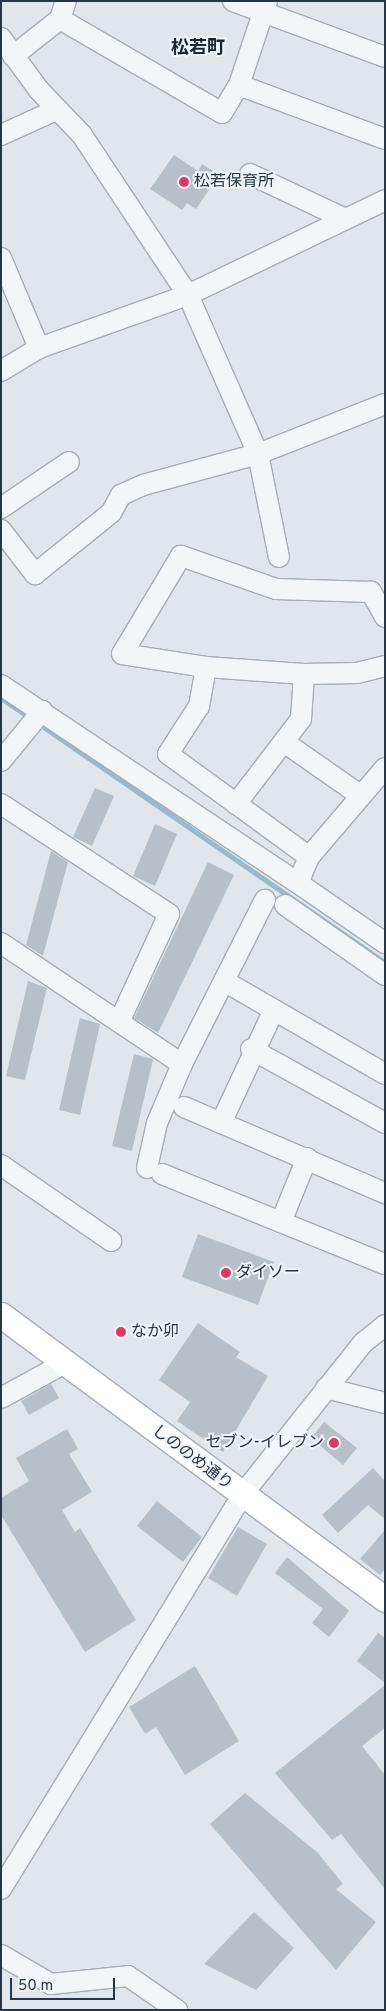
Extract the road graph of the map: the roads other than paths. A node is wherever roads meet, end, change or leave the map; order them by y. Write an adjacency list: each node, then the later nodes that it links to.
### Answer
1 (233, 1): 2 (street)
2 (265, 7): 6 (street); 7 (street)
3 (63, 10): 5 (street); 7 (street)
4 (1, 38): 5 (street)
5 (13, 56): 8 (street)
6 (385, 57)
7 (239, 85): 10 (street)
8 (56, 110): 9 (street); 15 (street)
9 (1, 135)
10 (385, 139)
11 (250, 174): 13 (street)
12 (385, 200): 13 (street)
13 (345, 219): 15 (street)
14 (1, 258): 16 (street)
15 (188, 295): 16 (street); 19 (street)
16 (38, 348): 17 (street)
17 (1, 370)
18 (385, 404): 19 (street)
19 (258, 454): 22 (street); 23 (street)
20 (69, 462): 21 (street)
21 (1, 508)
22 (1, 530)
23 (280, 557)
24 (385, 617): 26 (street)
25 (385, 666): 27 (street)
26 (206, 667): 27 (street); 35 (street)
27 (304, 674): 30 (street)
28 (1, 685): 29 (street)
29 (37, 717): 31 (street); 37 (street)
30 (284, 742): 33 (street); 35 (street)
31 (1, 761)
32 (385, 768): 33 (street)
33 (360, 795): 36 (street)
34 (1, 804): 45 (street)
35 (236, 804): 36 (street)
36 (310, 857): 37 (street)
37 (298, 883): 41 (street)
38 (265, 900): 43 (street)
39 (285, 904): 42 (street)
40 (1, 943): 45 (street)
41 (385, 943)
42 (385, 975)
43 (224, 981): 44 (street); 47 (street)
44 (274, 1010): 46 (street); 48 (street)
45 (119, 1022): 47 (street)
46 (251, 1050): 50 (street); 51 (street)
47 (182, 1064): 55 (street)
48 (385, 1074)
49 (184, 1107): 50 (street)
50 (221, 1123): 52 (street)
51 (385, 1123)
52 (307, 1158): 54 (street); 55 (street)
53 (1, 1165): 56 (street)
54 (385, 1193)
55 (282, 1222): 57 (street)
56 (111, 1240)
57 (385, 1264)
58 (1, 1315): 60 (main road, しののめ通り)
59 (385, 1325): 61 (street)
60 (65, 1363): 62 (street); 64 (main road, しののめ通り)
61 (326, 1388): 63 (street); 64 (street)
62 (1, 1398)
63 (385, 1403)
64 (242, 1495): 65 (main road, しののめ通り); 66 (street)
65 (385, 1599)
66 (1, 1889)
67 (1, 1955): 68 (street)
68 (177, 2010)

